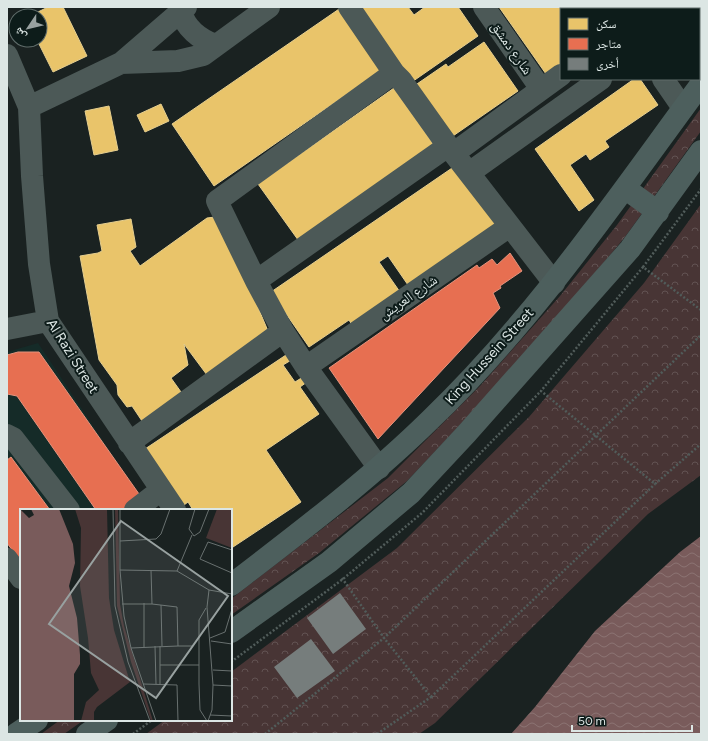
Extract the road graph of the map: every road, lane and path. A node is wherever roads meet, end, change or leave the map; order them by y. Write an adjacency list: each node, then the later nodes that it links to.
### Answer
1 (269, 7): 5 (street)
2 (349, 7): 8 (street)
3 (484, 7): 13 (street, شارع دمشق)
4 (183, 9): 5 (street); 7 (street)
5 (215, 45): 7 (street)
6 (7, 55): 14 (street)
7 (121, 63): 14 (street)
8 (394, 73): 16 (street); 24 (street)
9 (560, 76): 13 (street)
10 (600, 80): 18 (street)
11 (664, 80): 15 (street)
12 (701, 84): 15 (highway, King Hussein Street)
13 (541, 89): 16 (street)
14 (29, 107): 27 (street, Al Razi Street)
15 (683, 108): 19 (highway, King Hussein Street)
16 (451, 149): 18 (street); 24 (street)
17 (698, 159): 21 (highway)
18 (470, 174): 22 (street)
19 (626, 189): 21 (highway); 25 (highway, King Hussein Street)
20 (701, 189): 23 (path)
21 (658, 212): 43 (highway)
22 (510, 226): 25 (street); 31 (street, شارع العريش)
23 (643, 267): 26 (path); 33 (path)
24 (256, 281): 29 (street)
25 (554, 283): 36 (highway, King Hussein Street)
26 (701, 310)
27 (48, 321): 28 (street); 34 (street, Al Razi Street)
28 (7, 329)
29 (283, 331): 31 (street); 34 (street)
30 (701, 335): 33 (path)
31 (306, 368): 36 (street)
32 (7, 435): 39 (street)
33 (595, 436): 37 (path); 47 (path)
34 (130, 443): 38 (street, Al Razi Street)
35 (701, 444): 37 (path)
36 (379, 468): 45 (highway, King Hussein Street)
37 (655, 484): 48 (path)
38 (161, 490): 40 (street); 41 (street, Al Razi Street)
39 (68, 509)
40 (136, 509)
41 (174, 509)
42 (7, 559): 44 (street)
43 (329, 562): 46 (highway); 47 (path)
44 (20, 577)
45 (232, 584)
46 (232, 631)
47 (384, 638): 48 (path); 55 (path)
48 (431, 697): 56 (path)
49 (36, 721): 52 (highway)
50 (106, 721): 53 (highway)
51 (151, 721): 54 (path)
52 (16, 734)
53 (87, 734)
54 (133, 734)
55 (265, 734)
56 (377, 734)

